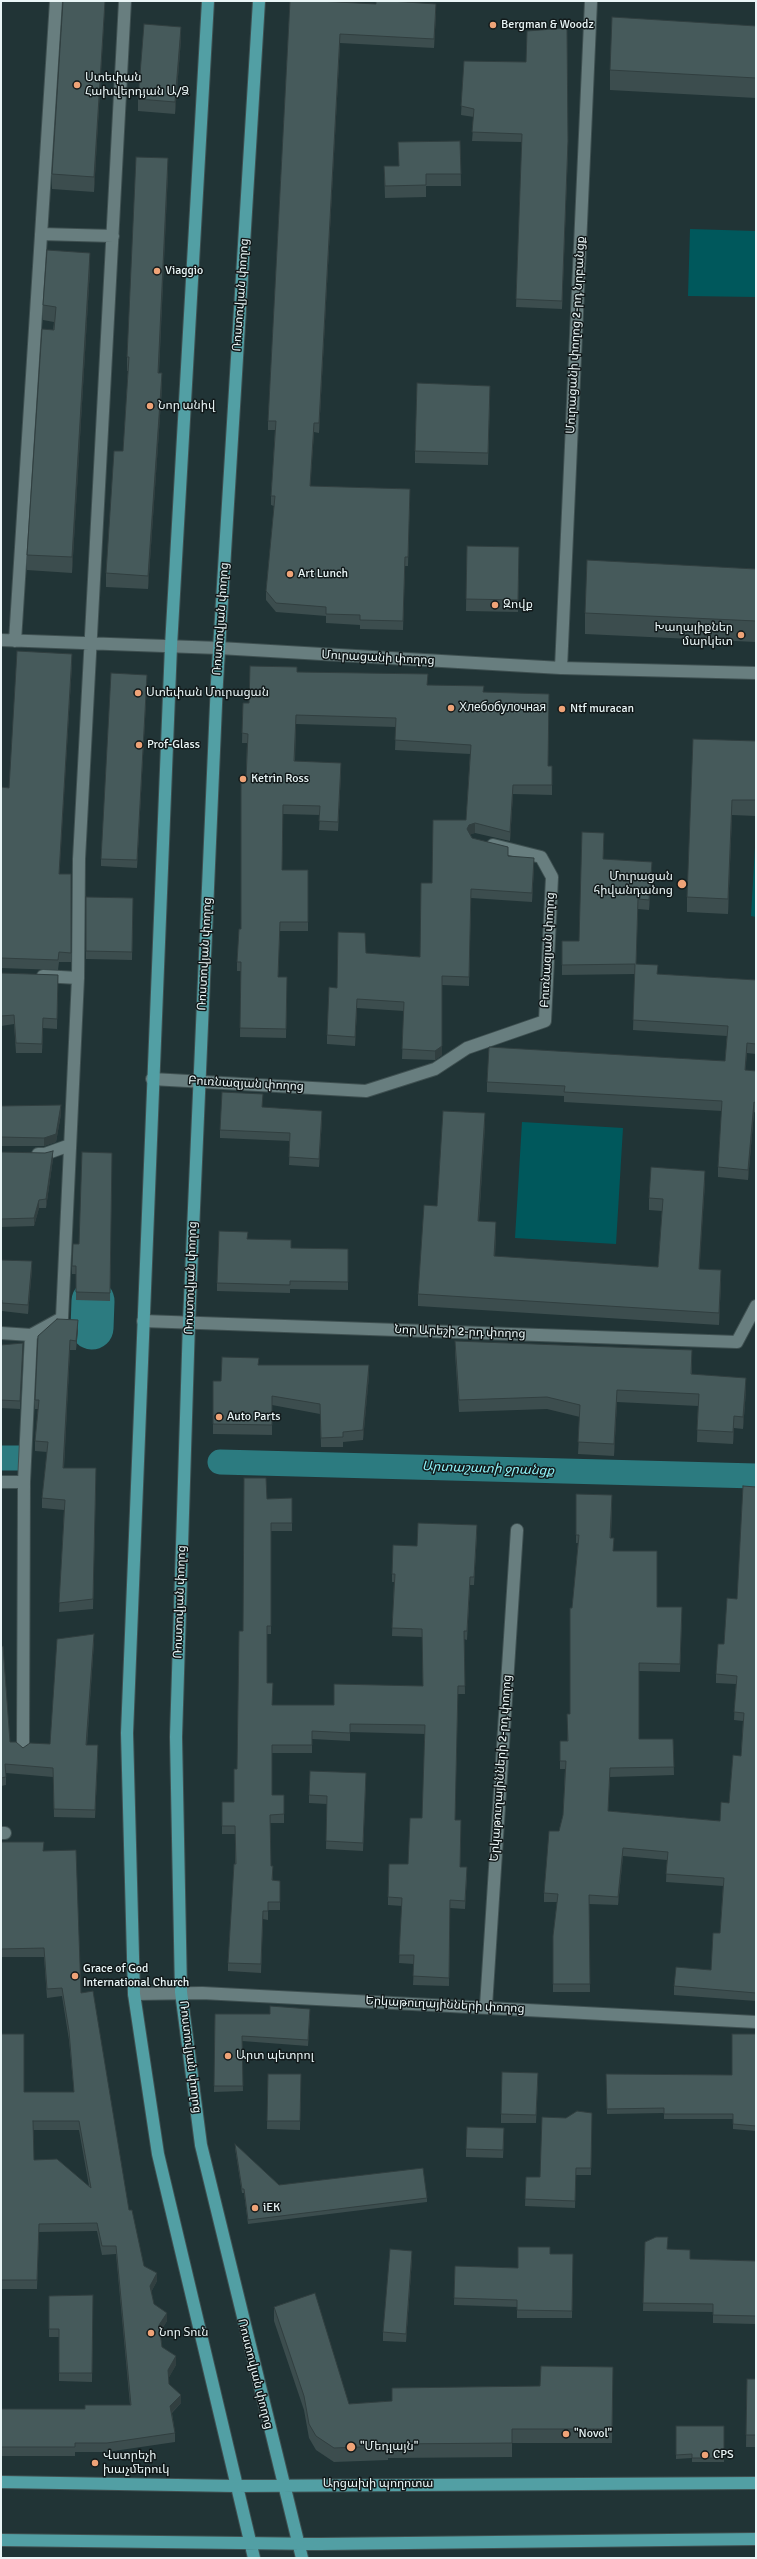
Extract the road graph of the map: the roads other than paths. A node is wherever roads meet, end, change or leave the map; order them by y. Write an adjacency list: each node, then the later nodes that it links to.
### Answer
1 (56, 1): 6 (street)
2 (125, 1): 7 (street)
3 (208, 1): 11 (main road)
4 (259, 1): 12 (main road, Ռոստովյան փողոց)
5 (591, 1): 13 (street, Մուրացանի փողոց 2-րդ նրբանցք)
6 (41, 234): 7 (street); 9 (street)
7 (113, 236): 10 (street)
8 (1, 640): 9 (street, Մուրացանի փողոց)
9 (15, 640): 10 (street, Մուրացանի փողոց)
10 (90, 643): 11 (street, Մուրացանի փողոց); 17 (street)
11 (171, 646): 12 (street, Մուրացանի փողոց); 18 (main road)
12 (219, 648): 13 (street, Մուրացանի փողոց); 19 (main road, Ռոստովյան փողոց)
13 (561, 668): 14 (street, Մուրացանի փողոց)
14 (756, 673)
15 (481, 842): 19 (street, Բուռնազյան փողոց)
16 (32, 976): 17 (street)
17 (78, 978): 20 (street)
18 (152, 1079): 19 (street, Բուռնազյան փողոց); 23 (main road)
19 (200, 1081): 24 (main road, Ռոստովյան փողոց)
20 (70, 1145): 21 (street); 26 (street)
21 (23, 1153)
22 (756, 1306): 24 (street, Նոր Արեշի 2-րդ փողոց)
23 (143, 1320): 24 (street, Նոր Արեշի 2-րդ փողոց); 32 (main road)
24 (189, 1322): 31 (main road, Ռոստովյան փողոց)
25 (1, 1333): 26 (street)
26 (31, 1335): 28 (street)
27 (1, 1482): 28 (street)
28 (24, 1482): 30 (street)
29 (517, 1530): 33 (street, Երկաթուղայինների 2-րդ փողոց)
30 (23, 1749)
31 (181, 1992): 32 (street, Երկաթուղայինների փողոց); 33 (street, Երկաթուղայինների փողոց); 37 (main road, Ռոստովյան փողոց)
32 (134, 1994): 38 (main road)
33 (486, 2006): 34 (street, Երկաթուղայինների փողոց)
34 (756, 2022)
35 (1, 2482): 38 (main road, Արցախի պողոտա)
36 (756, 2483): 37 (main road, Արցախի պողոտա)
37 (284, 2485): 38 (main road, Արցախի պողոտա); 42 (main road, Ռոստովյան փողոց)
38 (235, 2486): 41 (main road)
39 (756, 2539): 42 (main road)
40 (1, 2540): 41 (main road)
41 (250, 2543): 42 (main road); 43 (main road)
42 (299, 2543): 44 (main road, Ռոստովյան փողոց)
43 (254, 2558)
44 (302, 2558)

